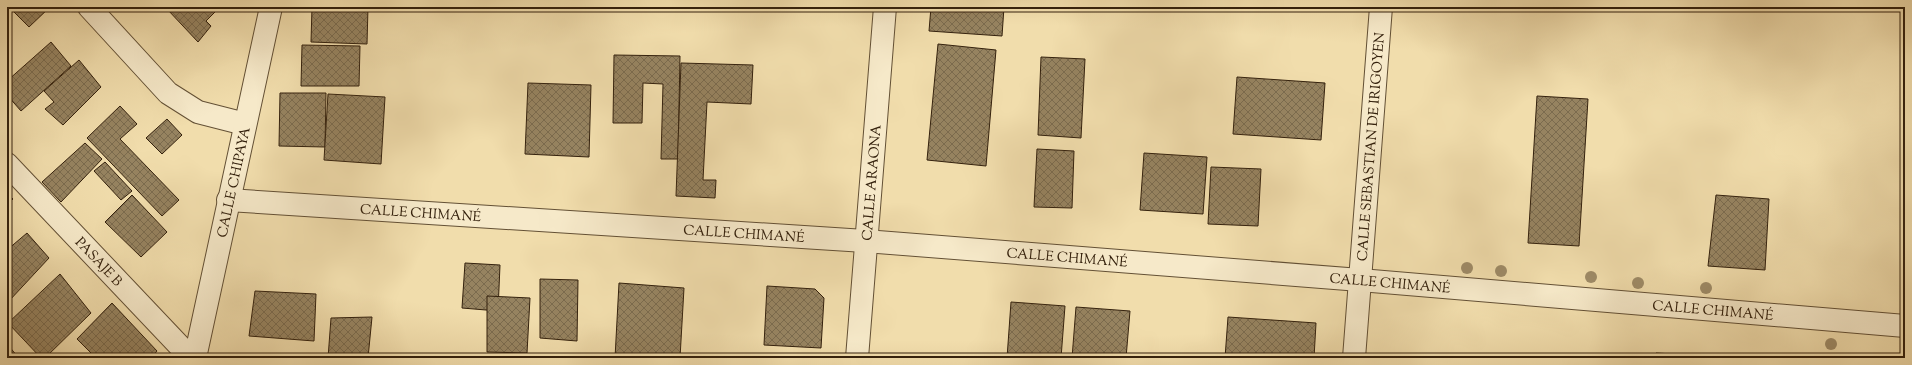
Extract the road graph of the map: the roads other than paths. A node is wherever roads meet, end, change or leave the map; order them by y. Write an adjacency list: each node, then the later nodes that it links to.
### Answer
1 (89, 7): 5 (street)
2 (271, 7): 5 (street, CALLE CHIPAYA)
3 (885, 7): 8 (street, CALLE ARAONA)
4 (1381, 7): 9 (street, CALLE SEBASTIAN DE IRIGOYEN)
5 (245, 124): 7 (street, CALLE CHIPAYA)
6 (7, 164): 11 (street, PASAJE B)
7 (228, 200): 8 (street, CALLE CHIMANÉ); 12 (street, CALLE CHIPAYA)
8 (865, 241): 9 (street, CALLE CHIMANÉ); 13 (street, CALLE ARAONA)
9 (1360, 280): 10 (street, CALLE CHIMANÉ); 14 (street, CALLE SEBASTIAN DE IRIGOYEN)
10 (1905, 326)
11 (191, 358)
12 (195, 358)
13 (857, 358)
14 (1354, 358)

